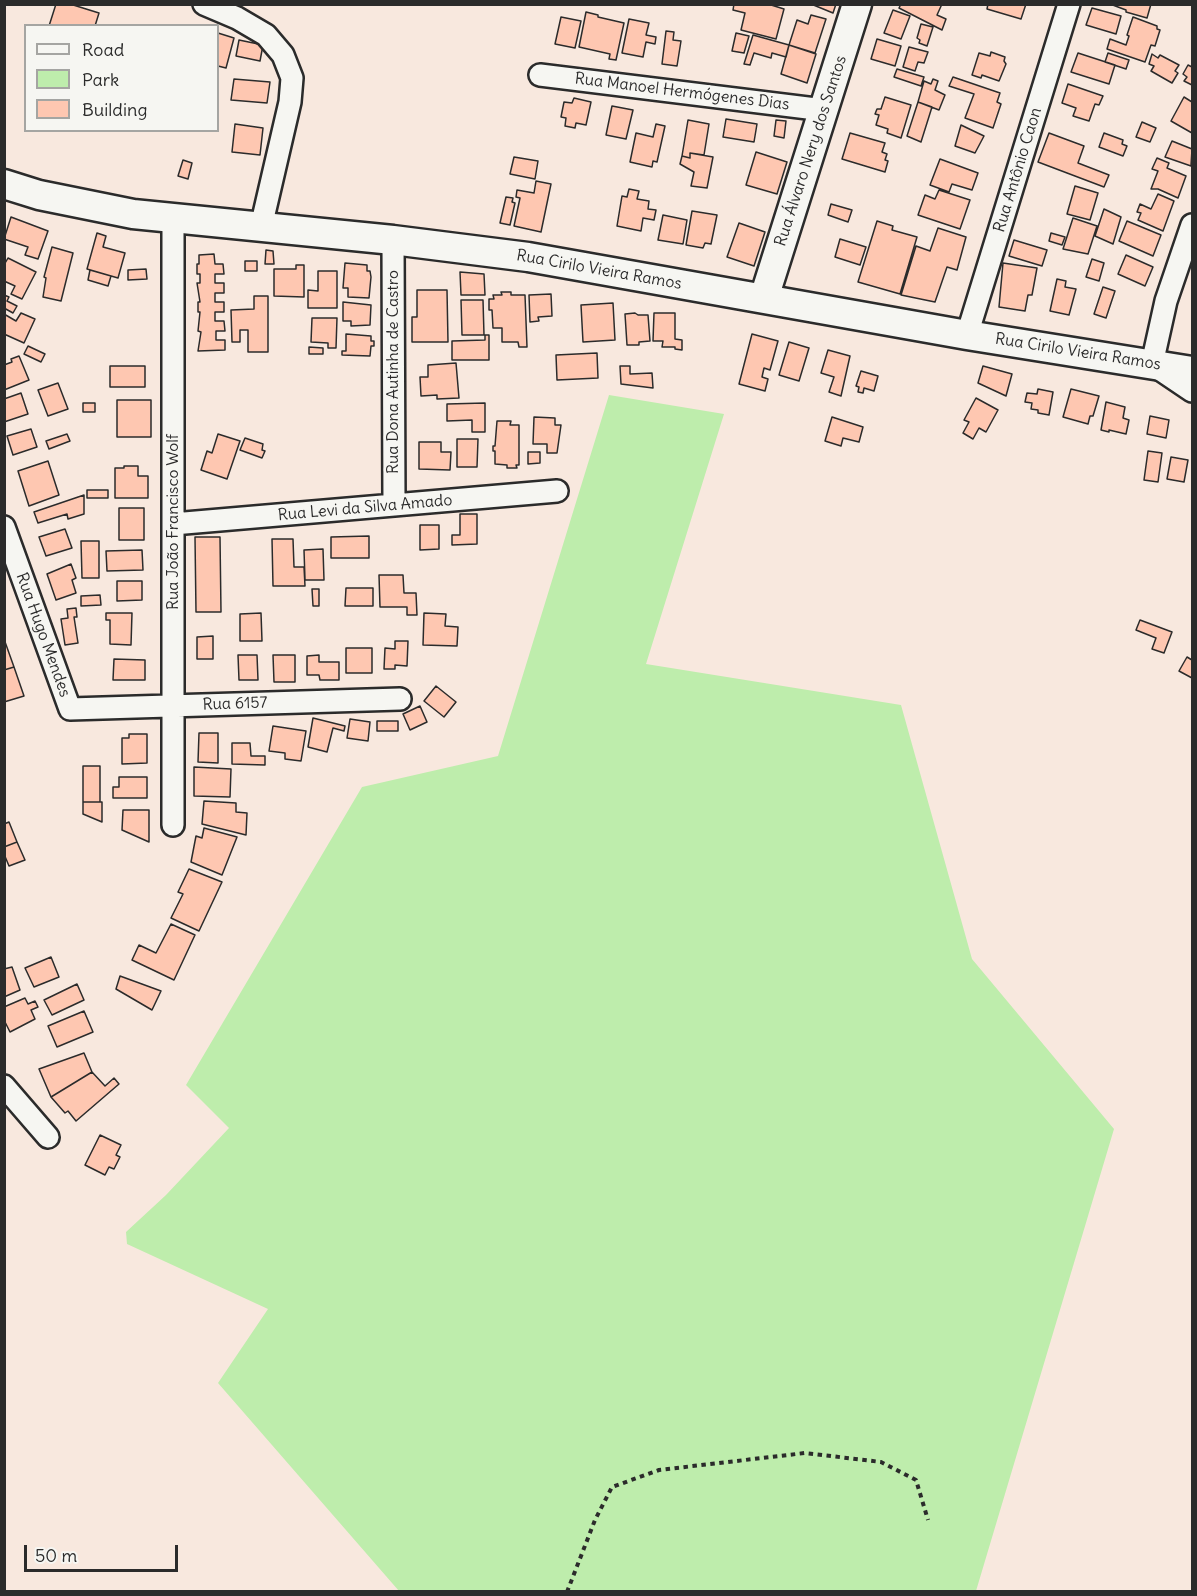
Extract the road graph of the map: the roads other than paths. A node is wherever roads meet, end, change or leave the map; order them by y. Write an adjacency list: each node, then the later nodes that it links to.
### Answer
1 (204, 4): 9 (street)
2 (857, 4): 5 (main road, Rua Álvaro Nery dos Santos)
3 (1069, 4): 12 (street, Rua Antônio Caon)
4 (540, 75): 5 (street, Rua Manoel Hermógenes Dias)
5 (824, 110): 11 (main road, Rua Álvaro Nery dos Santos)
6 (4, 184): 7 (main road, Rua Cirilo Vieira Ramos)
7 (173, 220): 9 (main road, Rua Cirilo Vieira Ramos); 18 (street, Rua João Francisco Wolf)
8 (1192, 225): 13 (street)
9 (261, 227): 10 (main road, Rua Cirilo Vieira Ramos)
10 (393, 240): 11 (main road, Rua Cirilo Vieira Ramos); 17 (street, Rua Dona Autinha de Castro)
11 (764, 298): 12 (main road, Rua Cirilo Vieira Ramos)
12 (967, 335): 13 (main road, Rua Cirilo Vieira Ramos)
13 (1152, 364): 14 (main road, Rua Cirilo Vieira Ramos); 15 (street)
14 (1192, 370)
15 (1192, 391)
16 (557, 491): 17 (street, Rua Levi da Silva Amado)
17 (394, 505): 18 (street, Rua Levi da Silva Amado)
18 (173, 525): 21 (street, Rua João Francisco Wolf)
19 (4, 527): 22 (street, Rua Hugo Mendes)
20 (400, 699): 21 (street, Rua 6157)
21 (172, 706): 22 (street, Rua 6157); 23 (street, Rua João Francisco Wolf)
22 (70, 709)
23 (173, 825)
24 (4, 1086): 25 (street)
25 (48, 1137)

